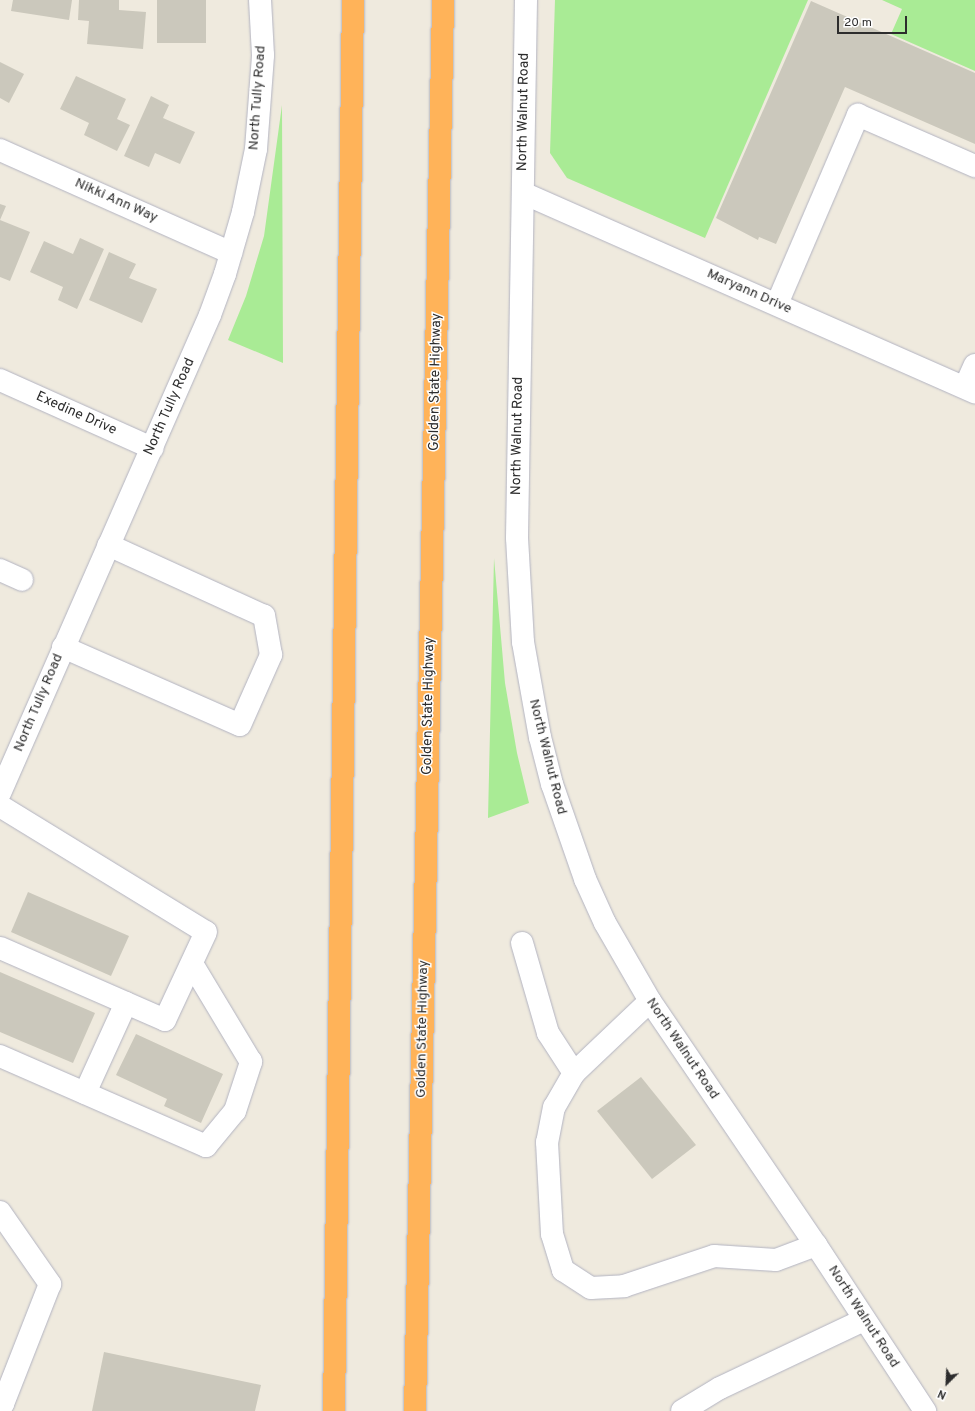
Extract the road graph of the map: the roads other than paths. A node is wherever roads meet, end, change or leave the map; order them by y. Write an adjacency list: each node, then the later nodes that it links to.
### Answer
1 (260, 0): 10 (street, North Tully Road)
2 (335, 0): 6 (highway)
3 (353, 0): 6 (highway)
4 (443, 0): 35 (highway, Golden State Highway)
5 (526, 0): 9 (street, North Walnut Road)
6 (352, 22): 34 (highway)
7 (0, 150): 10 (street, Nikki Ann Way)
8 (975, 166): 11 (street)
9 (523, 193): 11 (street, Maryann Drive); 25 (street, North Walnut Road)
10 (231, 253): 15 (street, North Tully Road)
11 (777, 304): 14 (street, Maryann Drive)
12 (975, 365): 14 (street)
13 (0, 380): 15 (street, Exedine Drive)
14 (970, 390)
15 (152, 448): 16 (street, North Tully Road)
16 (108, 545): 19 (street, North Tully Road); 19 (street)
17 (0, 570): 18 (street)
18 (22, 580)
19 (63, 647): 20 (street, North Tully Road)
20 (0, 793)
21 (0, 806): 24 (street)
22 (522, 943): 28 (street)
23 (0, 948): 26 (street)
24 (192, 964): 26 (street); 29 (street)
25 (650, 1001): 28 (street); 31 (street, North Walnut Road)
26 (126, 1003): 29 (street)
27 (0, 1056): 29 (street)
28 (574, 1073): 31 (street)
29 (85, 1093)
30 (0, 1212): 33 (street)
31 (816, 1244): 32 (street, North Walnut Road)
32 (864, 1320): 36 (street); 37 (street, North Walnut Road)
33 (0, 1404)
34 (334, 1411)
35 (415, 1411)
36 (682, 1411)
37 (925, 1411)

